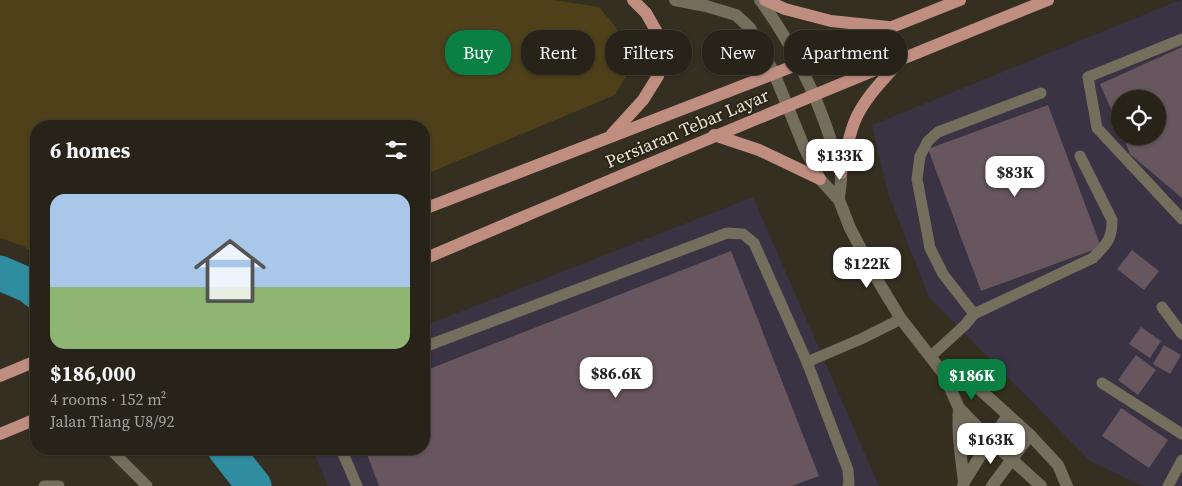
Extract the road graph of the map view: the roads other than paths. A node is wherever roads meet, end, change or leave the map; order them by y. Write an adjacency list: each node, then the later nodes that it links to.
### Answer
1 (633, 0): 23 (main road)
2 (675, 0): 8 (street)
3 (760, 0): 10 (street)
4 (765, 0): 7 (main road)
5 (960, 0): 7 (main road, Persiaran Tebar Layar)
6 (1048, 0): 12 (main road, Persiaran Tebar Layar)
7 (891, 27): 9 (main road, Persiaran Tebar Layar)
8 (751, 30)
9 (884, 30)
10 (784, 37)
11 (1182, 39): 29 (lane)
12 (907, 56)
13 (784, 69): 14 (main road, Persiaran Tebar Layar)
14 (774, 73): 21 (street)
15 (769, 75): 23 (main road, Persiaran Tebar Layar)
16 (804, 75): 20 (street)
17 (860, 75): 20 (main road, Persiaran Tebar Layar)
18 (888, 75): 25 (main road)
19 (1041, 93): 32 (lane)
20 (813, 94): 21 (main road, Persiaran Tebar Layar); 25 (street)
21 (786, 106): 22 (main road, Persiaran Tebar Layar); 26 (street)
22 (714, 135): 26 (main road); 30 (main road, Persiaran Tebar Layar)
23 (611, 136): 28 (main road, Persiaran Tebar Layar)
24 (1080, 156): 32 (lane)
25 (841, 173): 27 (street)
26 (820, 179): 27 (street)
27 (839, 200): 33 (street)
28 (430, 207)
29 (1182, 219)
30 (430, 256)
31 (1162, 307): 34 (lane)
32 (974, 314): 36 (lane)
33 (901, 319): 36 (street); 37 (lane)
34 (1182, 334)
35 (430, 345): 37 (lane)
36 (930, 357): 39 (street)
37 (807, 362): 58 (lane)
38 (30, 364): 40 (main road)
39 (943, 373): 42 (street); 43 (street)
40 (0, 376)
41 (1102, 383): 46 (lane)
42 (959, 408): 48 (street); 53 (street)
43 (1008, 416): 47 (street); 48 (street)
44 (30, 422): 45 (main road)
45 (0, 434)
46 (1182, 434)
47 (1030, 435): 51 (street); 61 (street)
48 (990, 440): 51 (street); 53 (street)
49 (116, 455): 56 (lane)
50 (344, 455): 57 (lane)
51 (1012, 460): 59 (street); 60 (street)
52 (1182, 460): 62 (lane)
53 (964, 484)
54 (44, 486): 55 (lane)
55 (59, 486)
56 (147, 486)
57 (357, 486)
58 (848, 486)
59 (992, 486)
60 (1042, 486)
61 (1067, 486)
62 (1168, 486)

